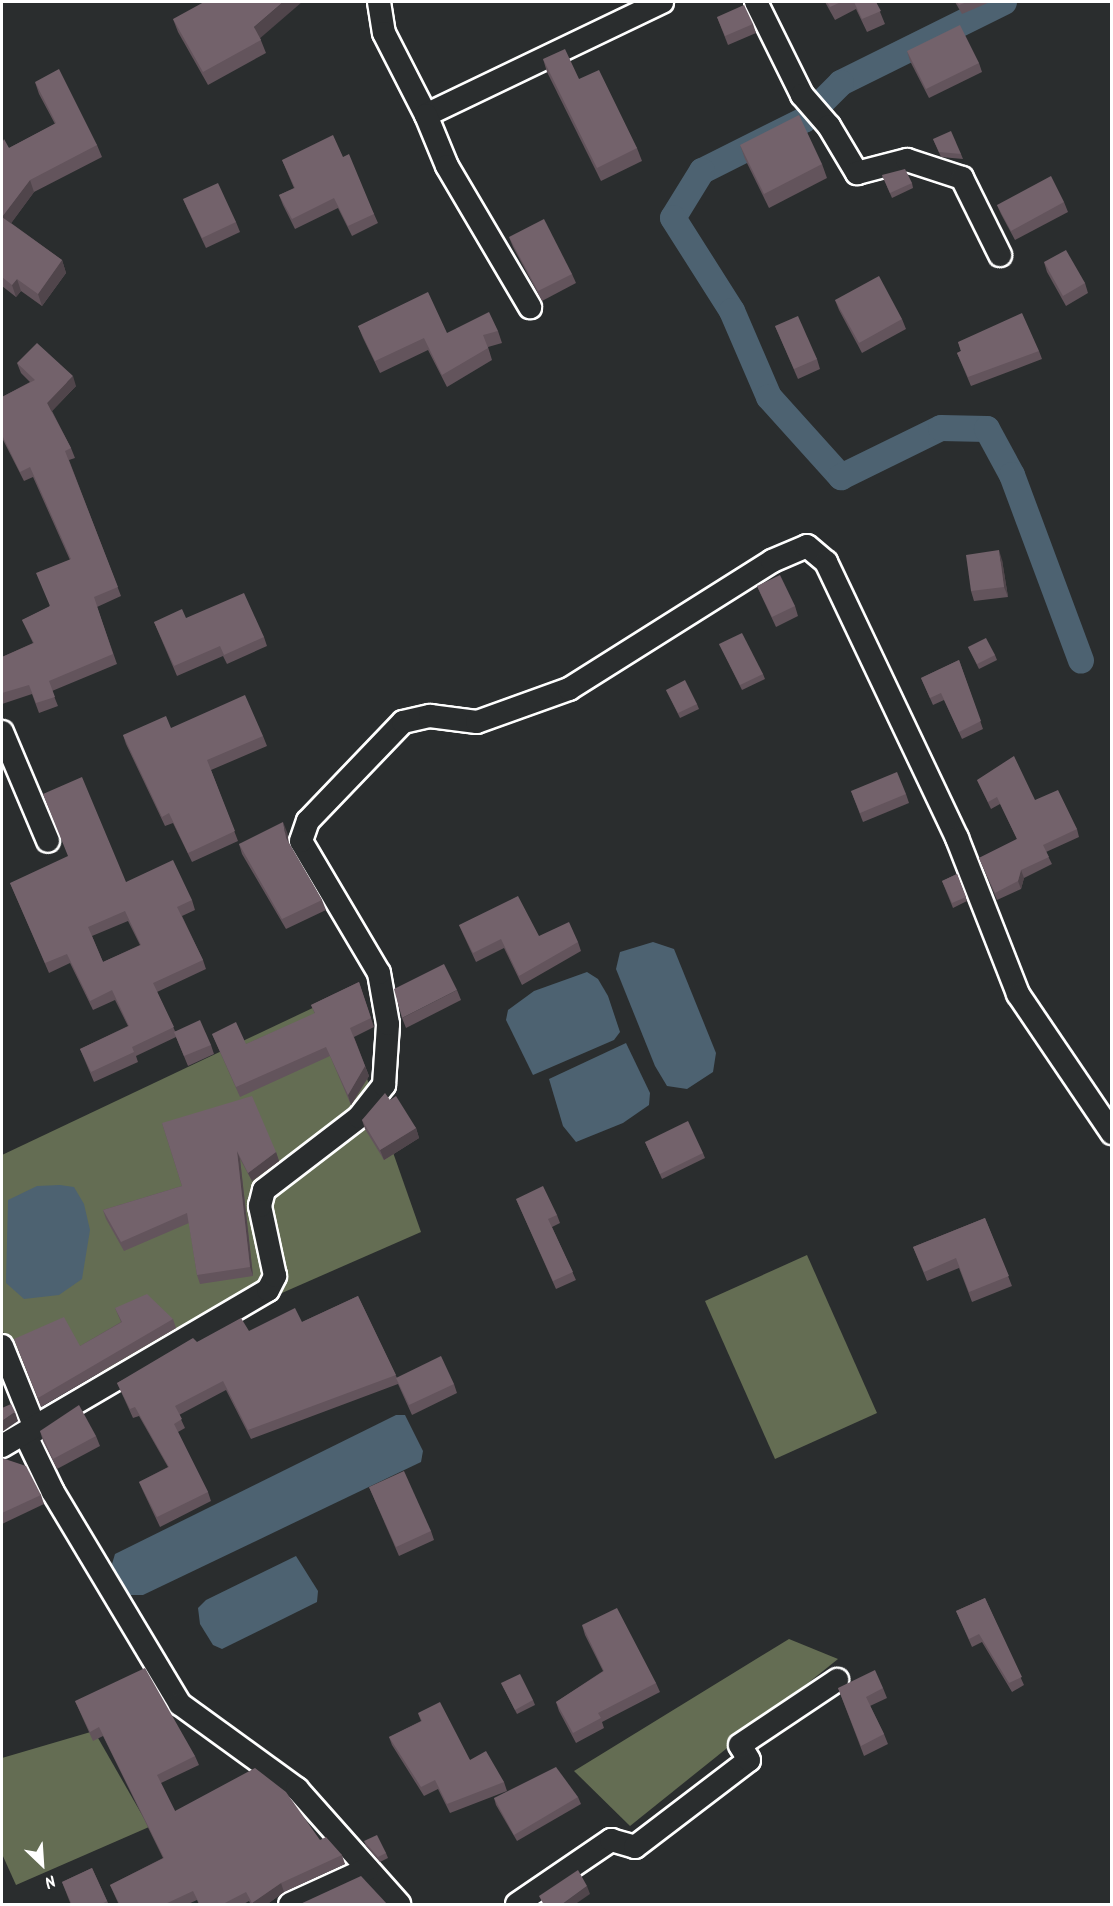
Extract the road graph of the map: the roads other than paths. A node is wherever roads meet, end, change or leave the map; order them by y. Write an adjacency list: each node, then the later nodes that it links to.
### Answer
1 (379, 2): 4 (street)
2 (662, 2): 4 (street)
3 (756, 2): 5 (street)
4 (426, 115): 6 (street)
5 (1000, 255)
6 (530, 307)
7 (2, 732): 8 (street)
8 (48, 841)
9 (1112, 1133): 11 (street)
10 (2, 1346): 11 (street)
11 (31, 1433): 12 (street); 14 (street)
12 (2, 1446)
13 (837, 1680): 17 (street)
14 (367, 1869): 15 (street); 16 (street)
15 (290, 1905)
16 (399, 1905)
17 (517, 1905)

